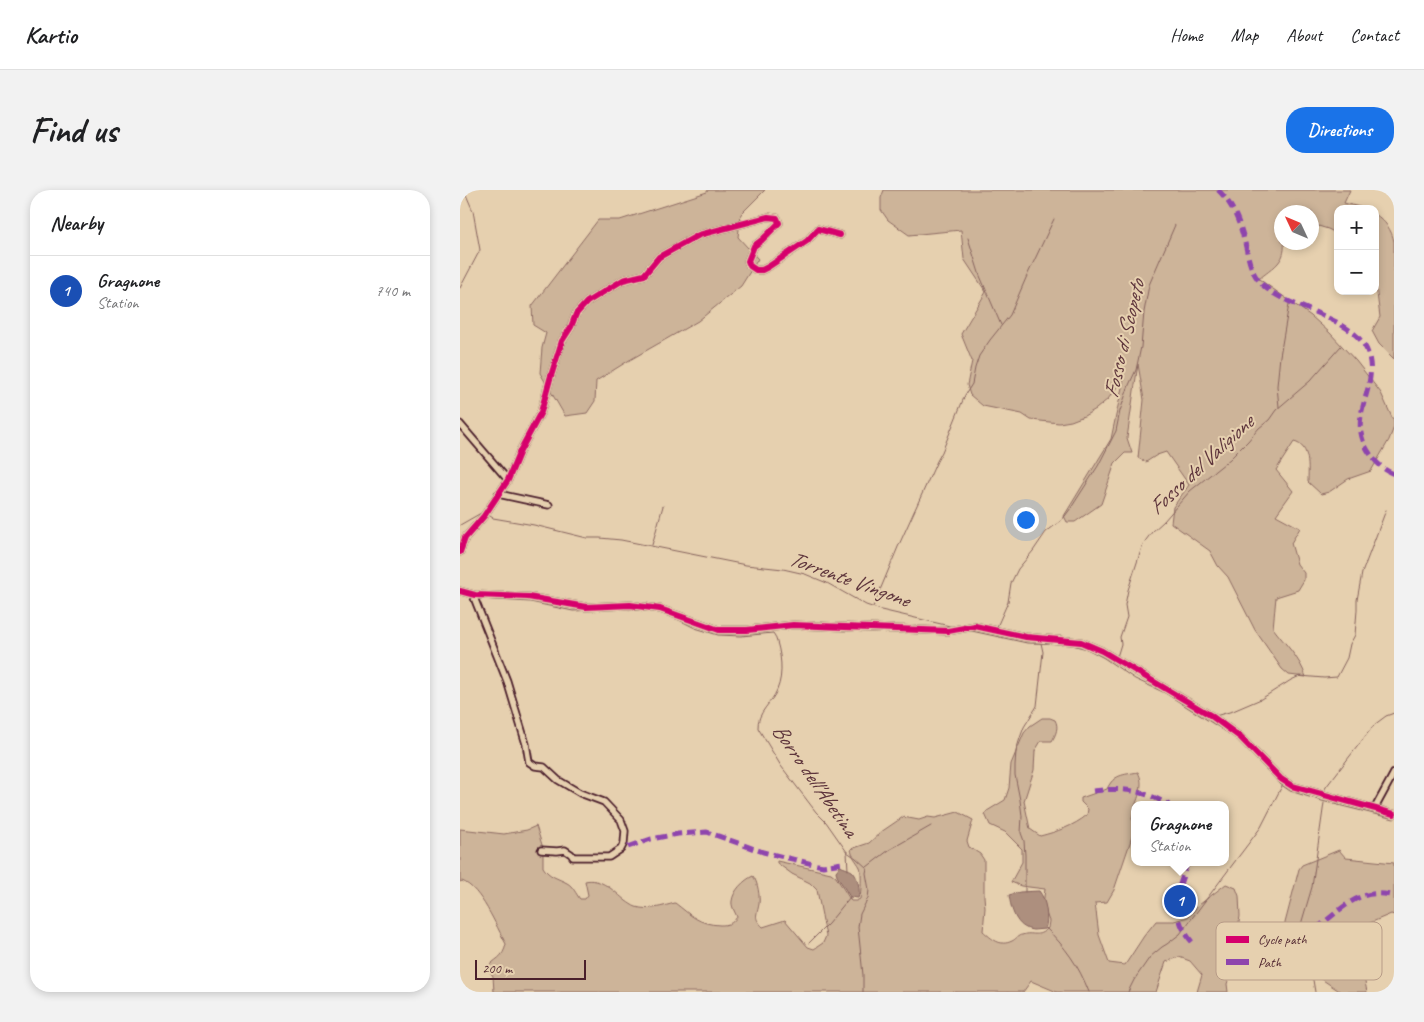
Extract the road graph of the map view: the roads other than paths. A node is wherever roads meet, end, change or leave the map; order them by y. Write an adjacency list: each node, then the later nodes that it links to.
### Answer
1 (840, 235): 3 (street)
2 (460, 424): 3 (street)
3 (508, 480): 4 (street)
4 (498, 494): 5 (street); 6 (street)
5 (549, 505)
6 (460, 552)
7 (460, 592): 8 (street)
8 (473, 595): 10 (street); 12 (street)
9 (1394, 773): 10 (street)
10 (1375, 808): 11 (street)
11 (1394, 814)
12 (541, 850)

